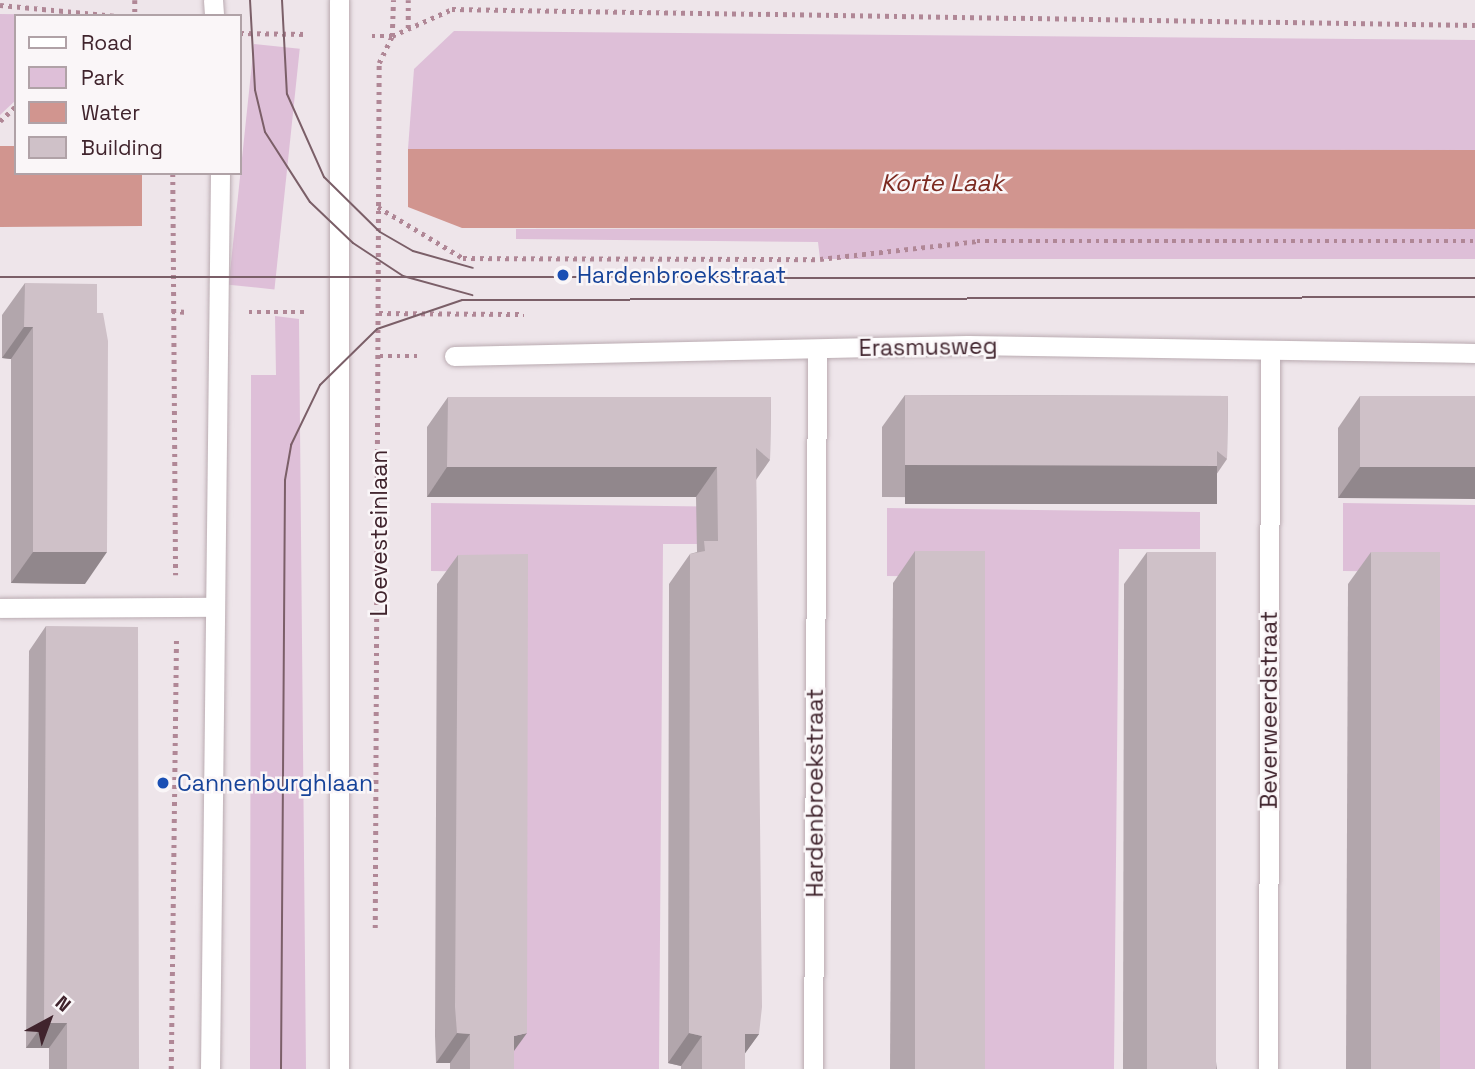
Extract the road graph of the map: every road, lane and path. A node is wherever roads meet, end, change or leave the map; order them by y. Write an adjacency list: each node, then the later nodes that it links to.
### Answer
1 (339, 0): 23 (street, Loevesteinlaan)
2 (393, 0): 8 (path, Loevesteinlaan)
3 (408, 0): 7 (path)
4 (0, 5): 5 (path)
5 (101, 14)
6 (1475, 25): 7 (path)
7 (408, 28): 8 (path)
8 (392, 36): 12 (path, Loevesteinlaan)
9 (14, 108): 10 (path)
10 (0, 121)
11 (220, 175): 19 (street)
12 (378, 207): 13 (path); 17 (path, Loevesteinlaan)
13 (1475, 241)
14 (817, 349): 15 (street, Erasmusweg); 18 (street, Erasmusweg); 24 (street, Hardenbroekstraat)
15 (1270, 351): 16 (street, Erasmusweg); 25 (street, Beverweerdstraat)
16 (1475, 353)
17 (380, 356): 18 (path); 21 (path, Loevesteinlaan)
18 (454, 356)
19 (213, 607): 20 (street); 22 (street)
20 (0, 608)
21 (375, 943)
22 (211, 1069)
23 (340, 1069)
24 (813, 1069)
25 (1268, 1069)

